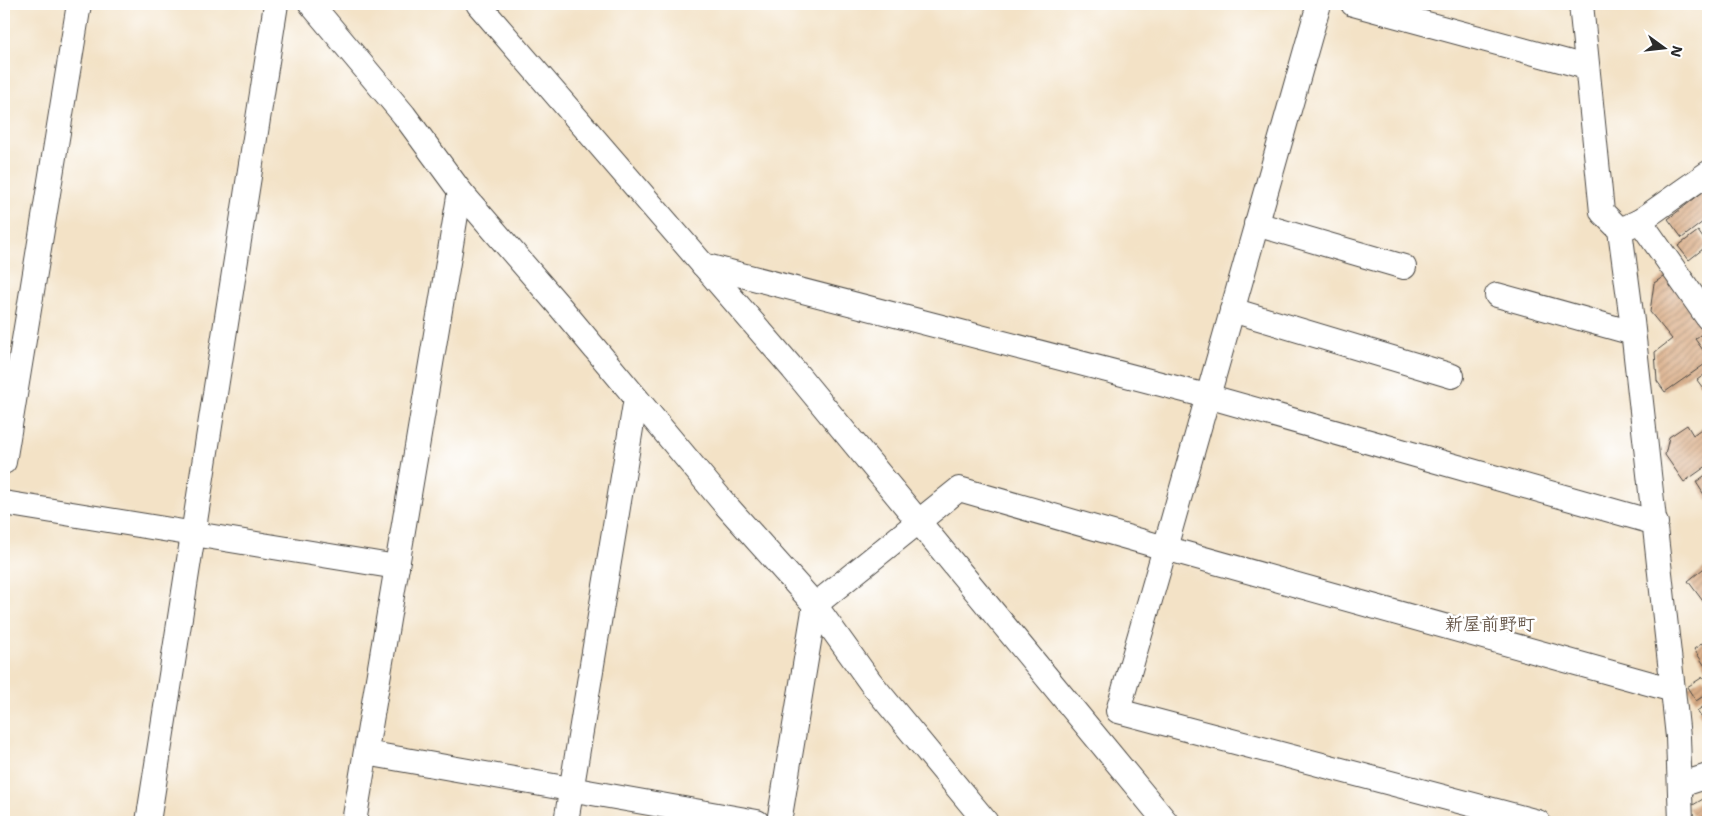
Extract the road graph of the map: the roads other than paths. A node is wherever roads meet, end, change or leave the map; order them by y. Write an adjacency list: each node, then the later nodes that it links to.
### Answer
1 (79, 4): 22 (street)
2 (276, 4): 26 (street)
3 (311, 4): 10 (street)
4 (478, 4): 13 (street)
5 (1319, 4): 11 (street)
6 (1353, 4): 8 (street)
7 (1581, 4): 8 (street)
8 (1586, 67): 12 (street)
9 (1708, 173): 12 (street)
10 (460, 191): 21 (street); 28 (street)
11 (1256, 224): 14 (street); 16 (street)
12 (1630, 225): 17 (street); 18 (street)
13 (703, 265): 20 (street); 24 (street)
14 (1404, 267)
15 (1497, 295): 18 (street)
16 (1232, 310): 19 (street); 20 (street)
17 (1708, 318)
18 (1633, 333): 25 (street)
19 (1452, 376)
20 (1207, 396): 25 (street); 27 (street)
21 (636, 398): 29 (street); 34 (street)
22 (4, 462)
23 (4, 503): 26 (street)
24 (918, 519): 27 (street); 29 (street); 42 (street)
25 (1656, 523): 30 (street)
26 (194, 534): 28 (street); 36 (street)
27 (1165, 548): 30 (street); 35 (street)
28 (397, 567): 31 (street)
29 (815, 605): 40 (street); 41 (street)
30 (1674, 690): 33 (street)
31 (366, 753): 34 (street); 37 (street)
32 (1708, 776): 33 (street)
33 (1680, 785): 44 (street)
34 (572, 789): 38 (street); 39 (street)
35 (1476, 814): 43 (street)
36 (148, 822)
37 (354, 822)
38 (566, 822)
39 (757, 822)
40 (779, 822)
41 (986, 822)
42 (1166, 822)
43 (1538, 822)
44 (1681, 822)

